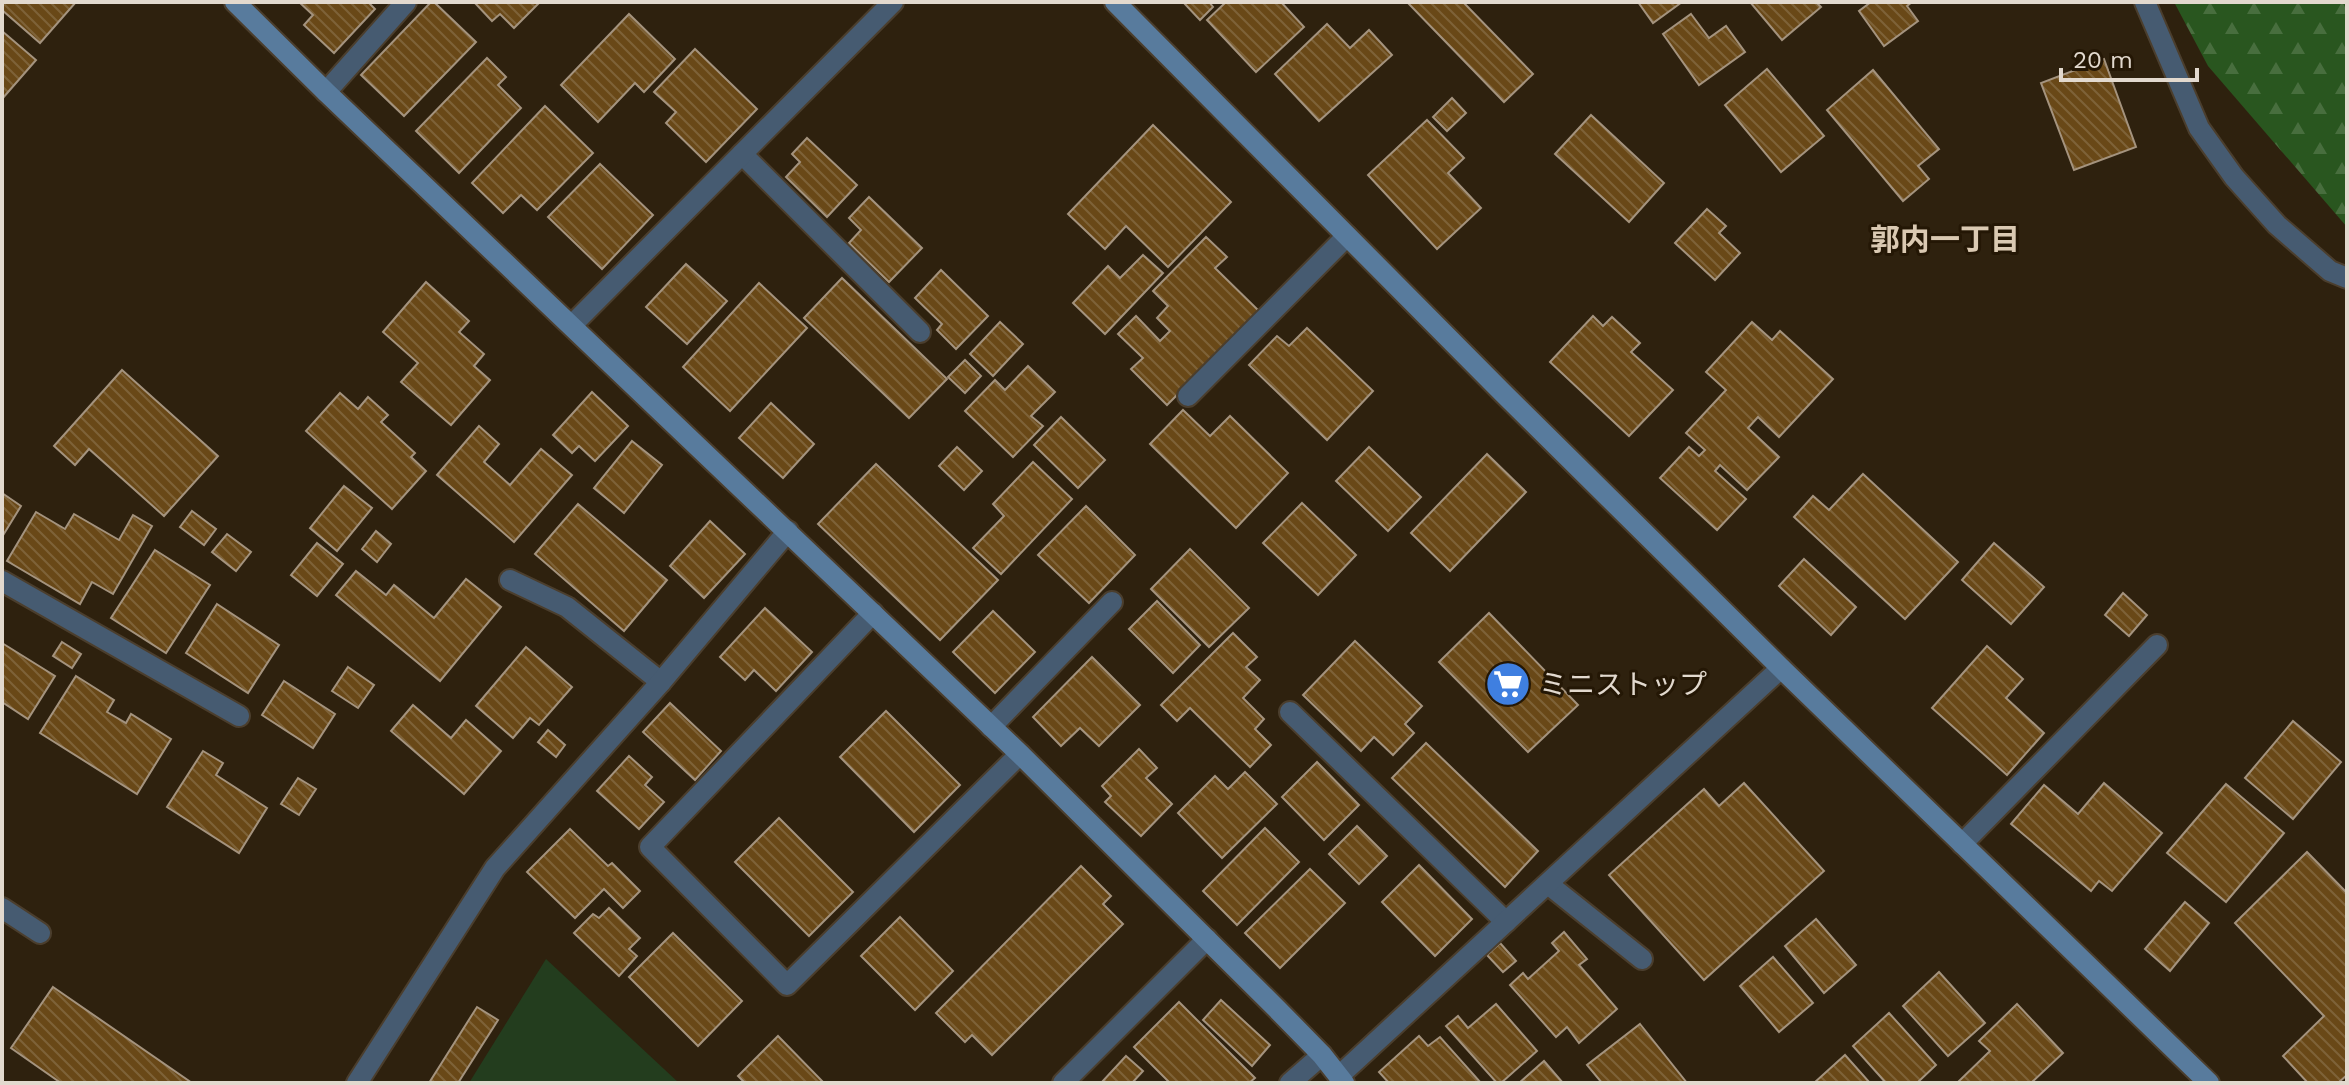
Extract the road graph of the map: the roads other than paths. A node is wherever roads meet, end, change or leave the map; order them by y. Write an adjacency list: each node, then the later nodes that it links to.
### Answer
1 (235, 2): 6 (street)
2 (406, 2): 6 (street)
3 (893, 2): 7 (street)
4 (1115, 2): 8 (street)
5 (2145, 2): 9 (street)
6 (326, 92): 10 (street)
7 (742, 154): 10 (street); 11 (street)
8 (1347, 236): 12 (street); 19 (street)
9 (2347, 278)
10 (572, 325): 13 (street)
11 (920, 332)
12 (1188, 396)
13 (788, 531): 17 (street); 20 (street)
14 (510, 580): 20 (street)
15 (2, 581): 22 (street)
16 (1112, 602): 23 (street)
17 (873, 613): 23 (street); 24 (street)
18 (2157, 645): 25 (street)
19 (1781, 668): 25 (street); 26 (street)
20 (661, 682): 34 (street)
21 (1290, 712): 28 (street)
22 (239, 716)
23 (991, 727): 24 (street)
24 (1020, 754): 30 (street)
25 (1962, 844): 37 (street)
26 (1548, 884): 28 (street); 31 (street)
27 (2, 908): 29 (street)
28 (1506, 922): 33 (street)
29 (40, 933)
30 (1207, 939): 32 (street); 35 (street)
31 (1642, 959)
32 (1322, 1055): 33 (street); 36 (street)
33 (1342, 1080)
34 (357, 1083)
35 (1063, 1083)
36 (1290, 1083)
37 (2209, 1083)

